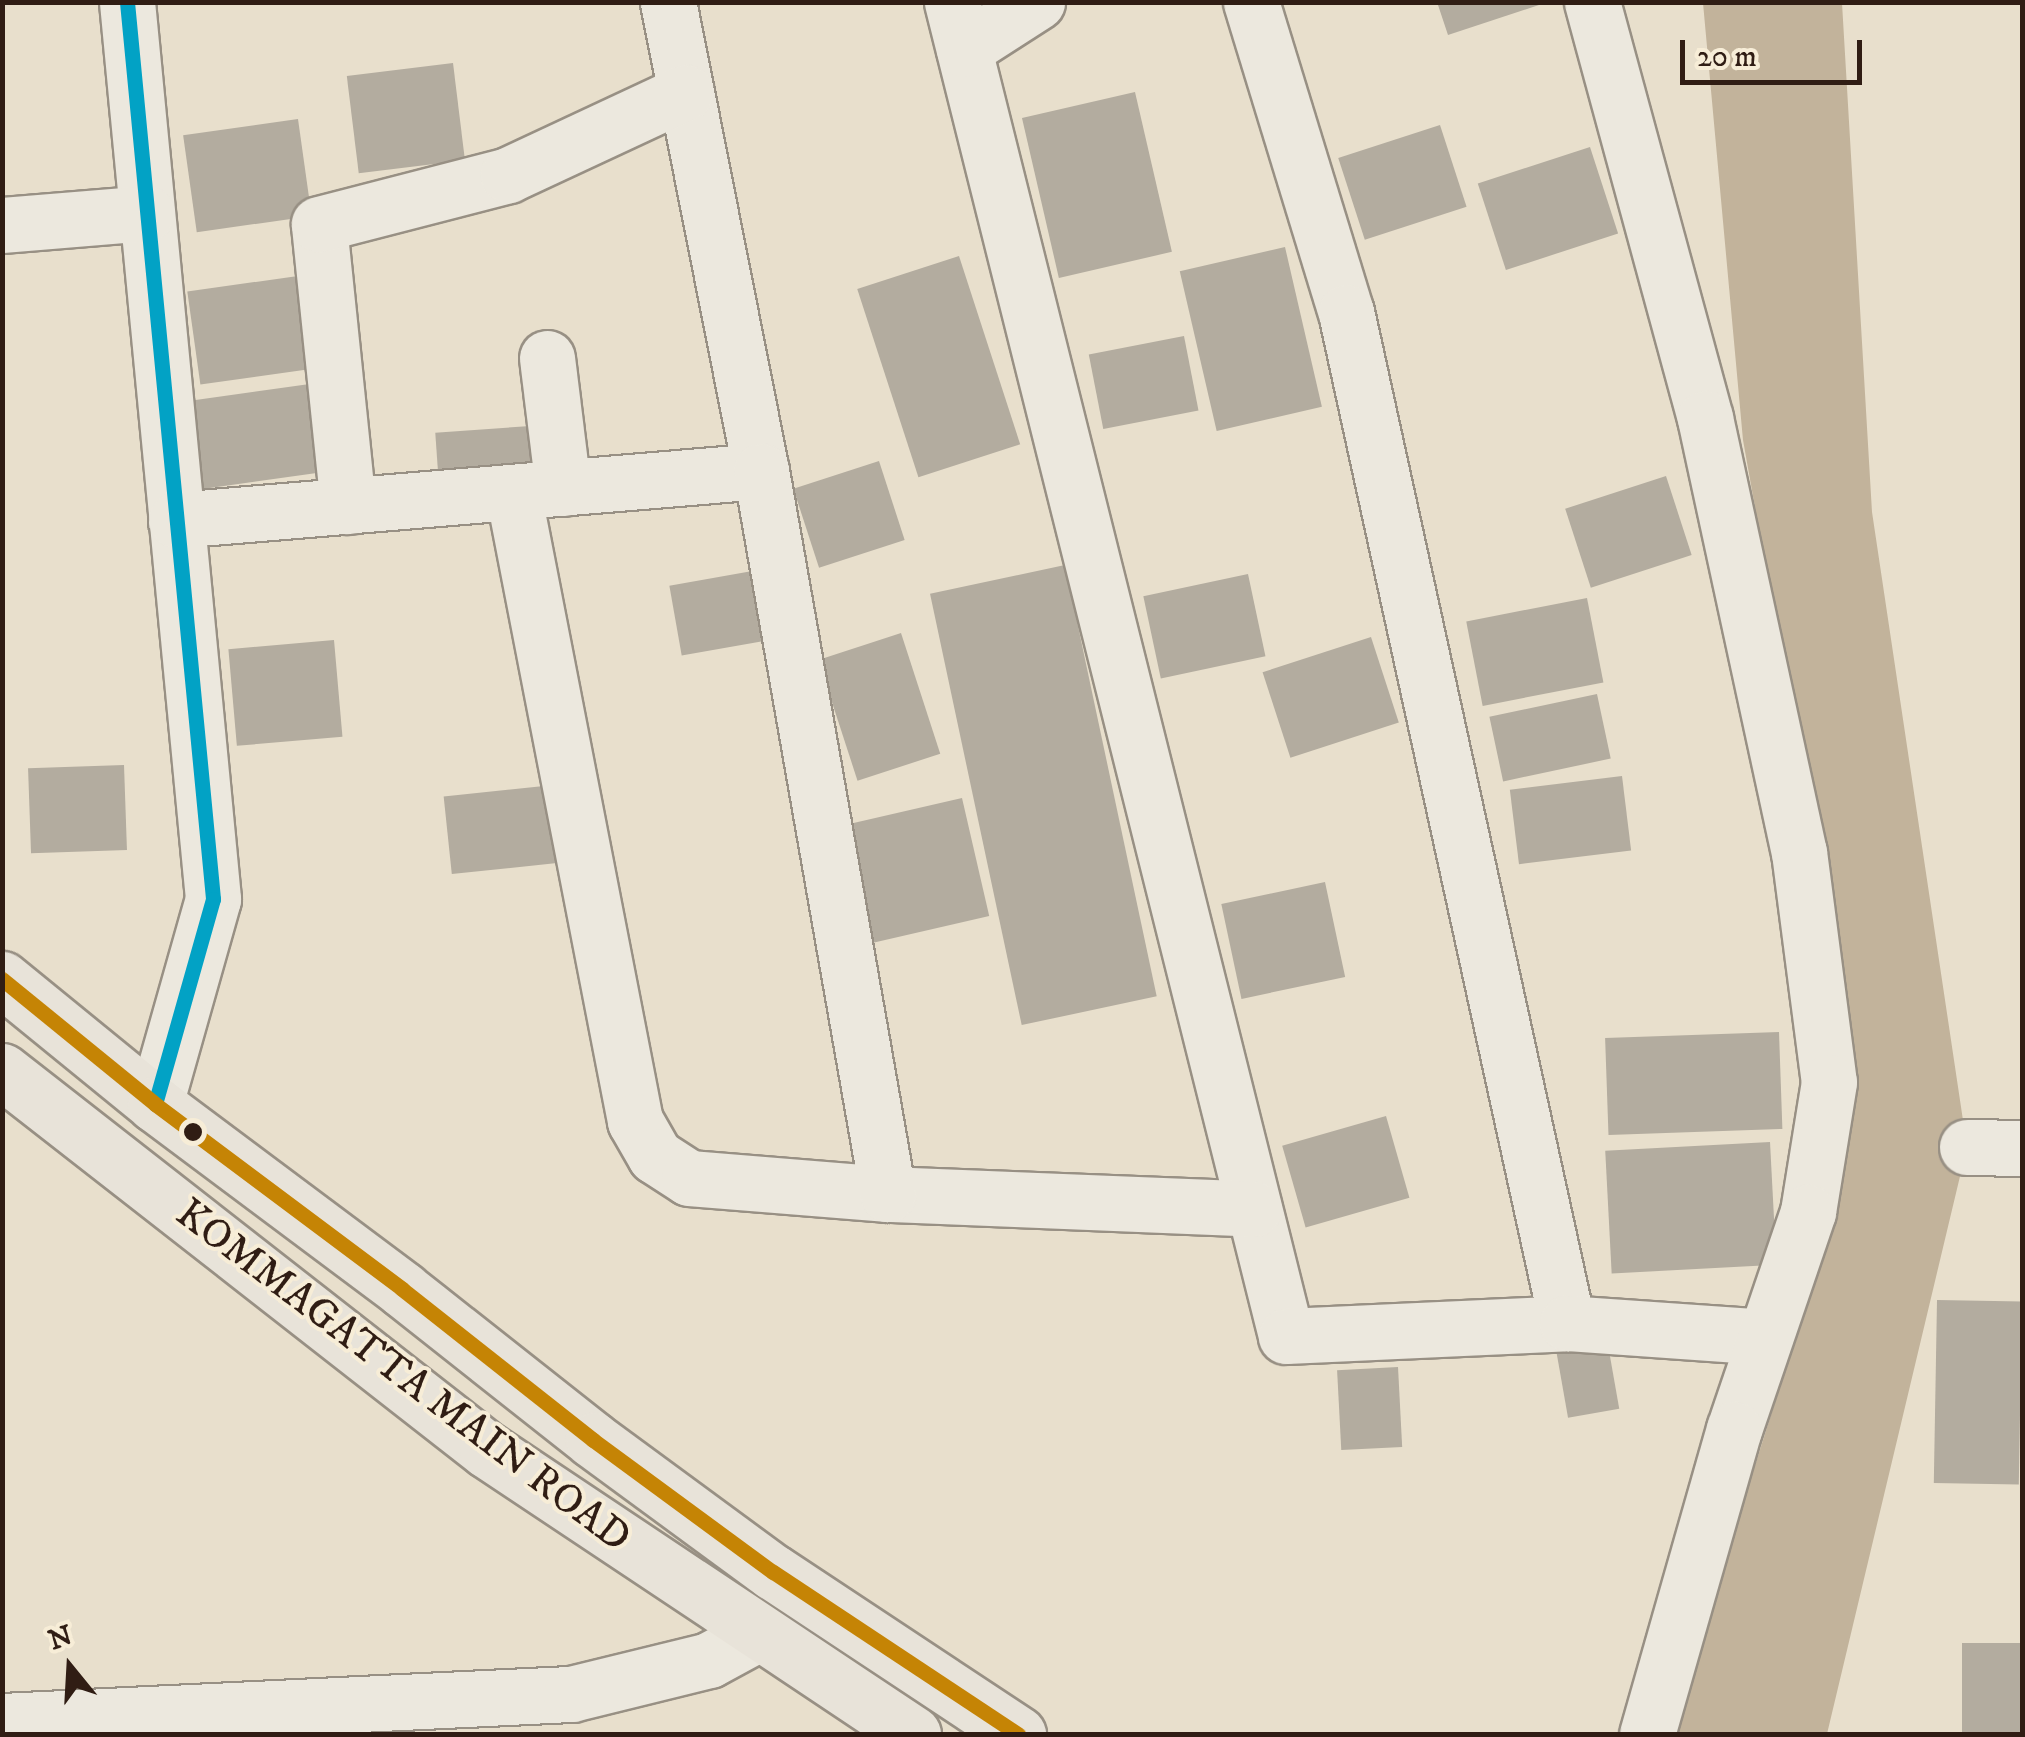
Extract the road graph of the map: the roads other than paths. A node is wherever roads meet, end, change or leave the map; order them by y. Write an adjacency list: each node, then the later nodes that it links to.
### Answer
1 (127, 2): 8 (street)
2 (668, 2): 7 (street)
3 (1037, 2): 6 (street)
4 (1251, 2): 22 (street)
5 (1592, 2): 23 (street)
6 (958, 26): 21 (street)
7 (686, 92): 11 (street); 13 (street)
8 (147, 212): 9 (street); 14 (street)
9 (2, 225)
10 (548, 358): 12 (street)
11 (761, 471): 12 (street); 20 (street)
12 (538, 490): 13 (street); 20 (street)
13 (348, 506): 14 (street)
14 (176, 520): 17 (street)
15 (2, 980): 17 (main road, KOMMAGATTA MAIN ROAD)
16 (2, 1071): 24 (main road, KOMMAGATTA MAIN ROAD)
17 (155, 1104): 28 (main road, KOMMAGATTA MAIN ROAD)
18 (1966, 1147): 19 (street)
19 (2022, 1148)
20 (888, 1194): 21 (street)
21 (1254, 1210): 22 (street)
22 (1567, 1323): 23 (street)
23 (1765, 1337): 29 (street)
24 (757, 1634): 26 (street); 27 (main road, KOMMAGATTA MAIN ROAD)
25 (2, 1720): 26 (street)
26 (300, 1721)
27 (913, 1734)
28 (1018, 1734)
29 (1647, 1734)

